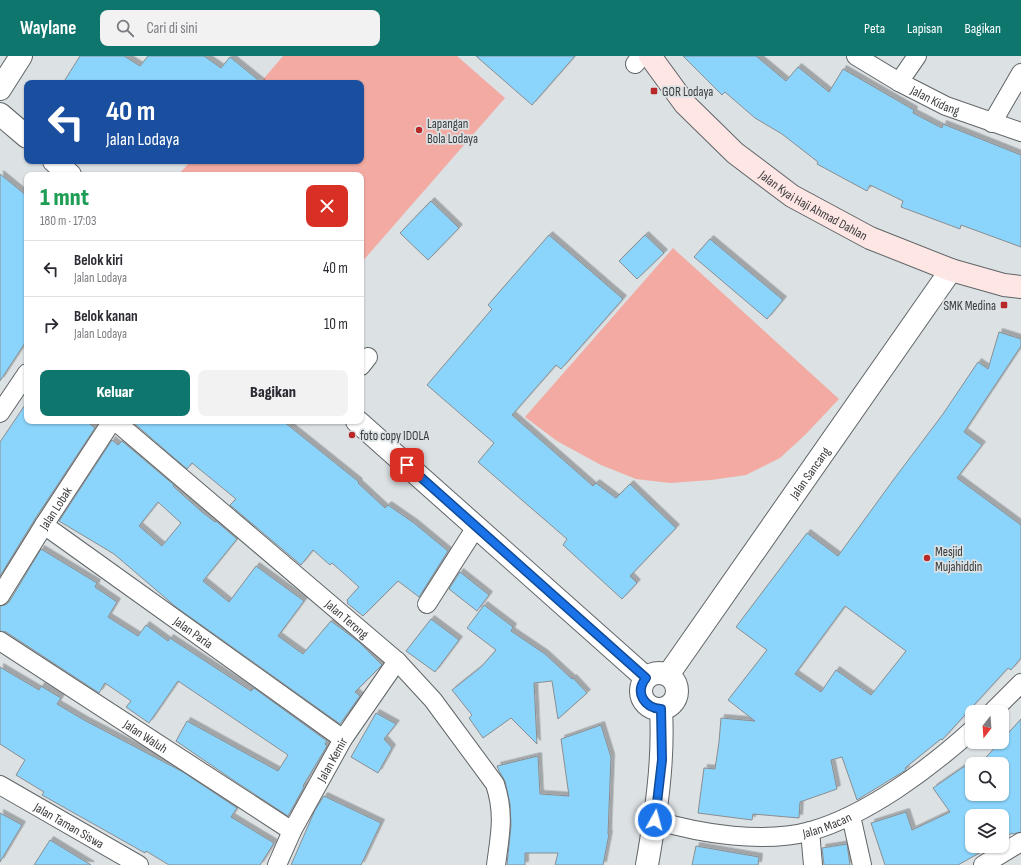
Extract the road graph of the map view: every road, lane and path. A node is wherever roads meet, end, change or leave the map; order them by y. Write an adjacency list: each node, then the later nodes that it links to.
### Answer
1 (21, 56): 7 (street)
2 (856, 56): 6 (street, Jalan Kidang)
3 (917, 56): 6 (street)
4 (642, 59): 14 (main road, Jalan Kyai Haji Ahmad Dahlan)
5 (1021, 72): 9 (street)
6 (899, 82): 9 (street, Jalan Kidang)
7 (0, 89)
8 (0, 114): 11 (street)
9 (992, 123): 10 (street, Jalan Kidang)
10 (1021, 132)
11 (24, 134)
12 (57, 164): 13 (street)
13 (67, 172)
14 (951, 270): 15 (main road, Jalan Kyai Haji Ahmad Dahlan); 27 (street, Jalan Sancang)
15 (1021, 287)
16 (24, 377): 17 (street)
17 (0, 413)
18 (110, 424): 21 (street, Jalan Lobak)
19 (119, 424): 26 (street, Jalan Terong)
20 (360, 424): 22 (street)
21 (44, 525): 23 (street, Jalan Lobak); 33 (street, Jalan Paria)
22 (476, 527): 24 (street); 28 (street)
23 (0, 596)
24 (427, 604)
25 (0, 641): 37 (street, Jalan Waluh)
26 (397, 661): 33 (street, Jalan Kemir); 42 (street, Jalan Terong)
27 (668, 675): 28 (street); 31 (street)
28 (646, 678): 31 (street)
29 (1021, 682): 30 (street)
30 (999, 705)
31 (661, 709): 36 (street)
32 (965, 736): 35 (street, Jalan Macan)
33 (343, 739): 37 (street, Jalan Kemir)
34 (0, 785): 40 (street, Jalan Taman Siswa)
35 (851, 816): 38 (street, Jalan Macan); 45 (street)
36 (655, 820): 38 (street, Jalan Macan); 43 (street)
37 (292, 831): 41 (street, Jalan Kemir)
38 (810, 831): 44 (street)
39 (1021, 842): 46 (street)
40 (139, 865)
41 (277, 865)
42 (496, 865)
43 (647, 865)
44 (813, 865)
45 (862, 865)
46 (983, 865)

